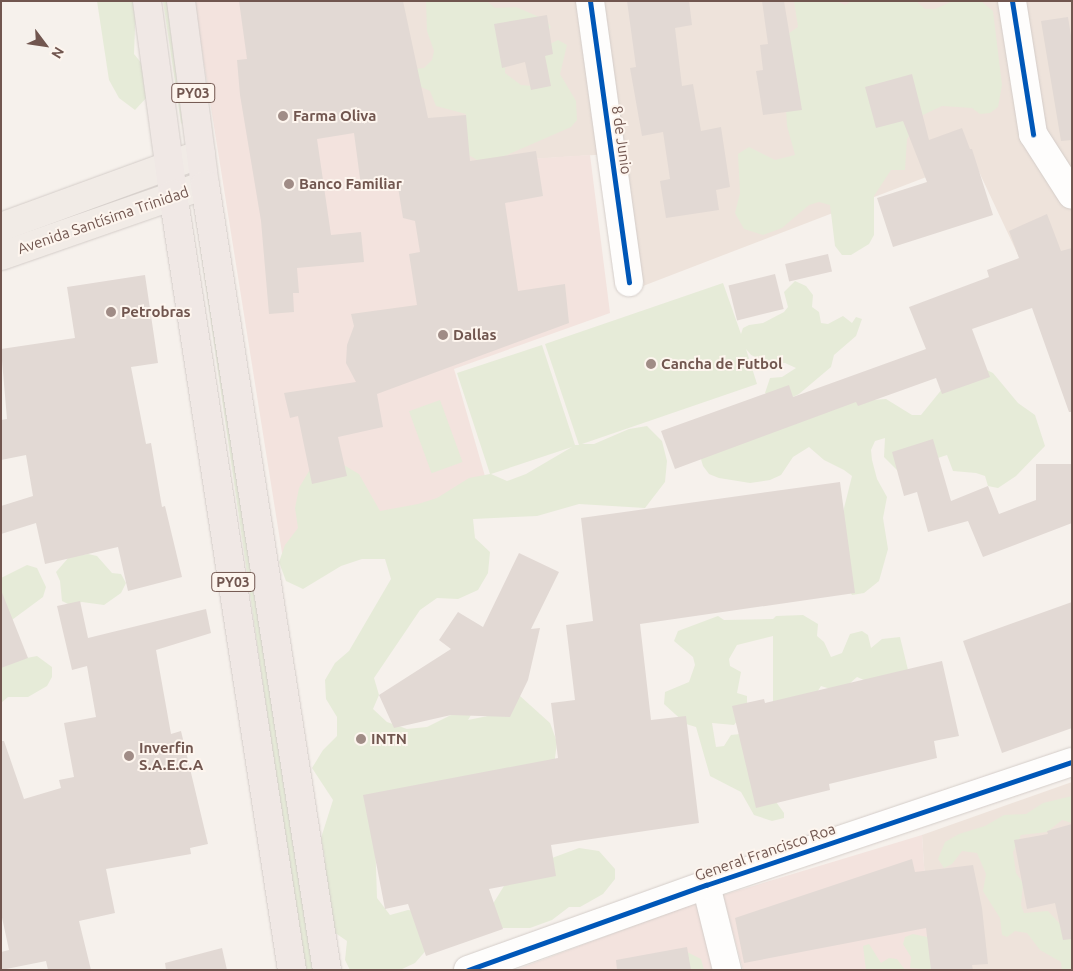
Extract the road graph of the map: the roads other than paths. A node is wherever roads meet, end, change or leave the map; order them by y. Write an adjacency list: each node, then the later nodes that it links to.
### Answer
1 (147, 1): 6 (highway, PY03)
2 (181, 1): 5 (highway, PY03)
3 (590, 1): 12 (street, 8 de Junio)
4 (1012, 1): 9 (street)
5 (202, 154): 6 (main road, Avenida Santísima Trinidad); 7 (highway, PY03)
6 (169, 164): 8 (highway, PY03); 10 (main road, Avenida Santísima Trinidad)
7 (205, 185): 8 (main road, Avenida Santísima Trinidad); 16 (highway, PY03)
8 (173, 194): 11 (main road, Avenida Santísima Trinidad); 15 (highway, PY03)
9 (1072, 195)
10 (1, 227)
11 (1, 256)
12 (629, 282)
13 (1072, 762): 14 (street, General Francisco Roa)
14 (706, 885): 17 (street, General Francisco Roa); 18 (street)
15 (292, 970)
16 (327, 970)
17 (468, 970)
18 (727, 970)

